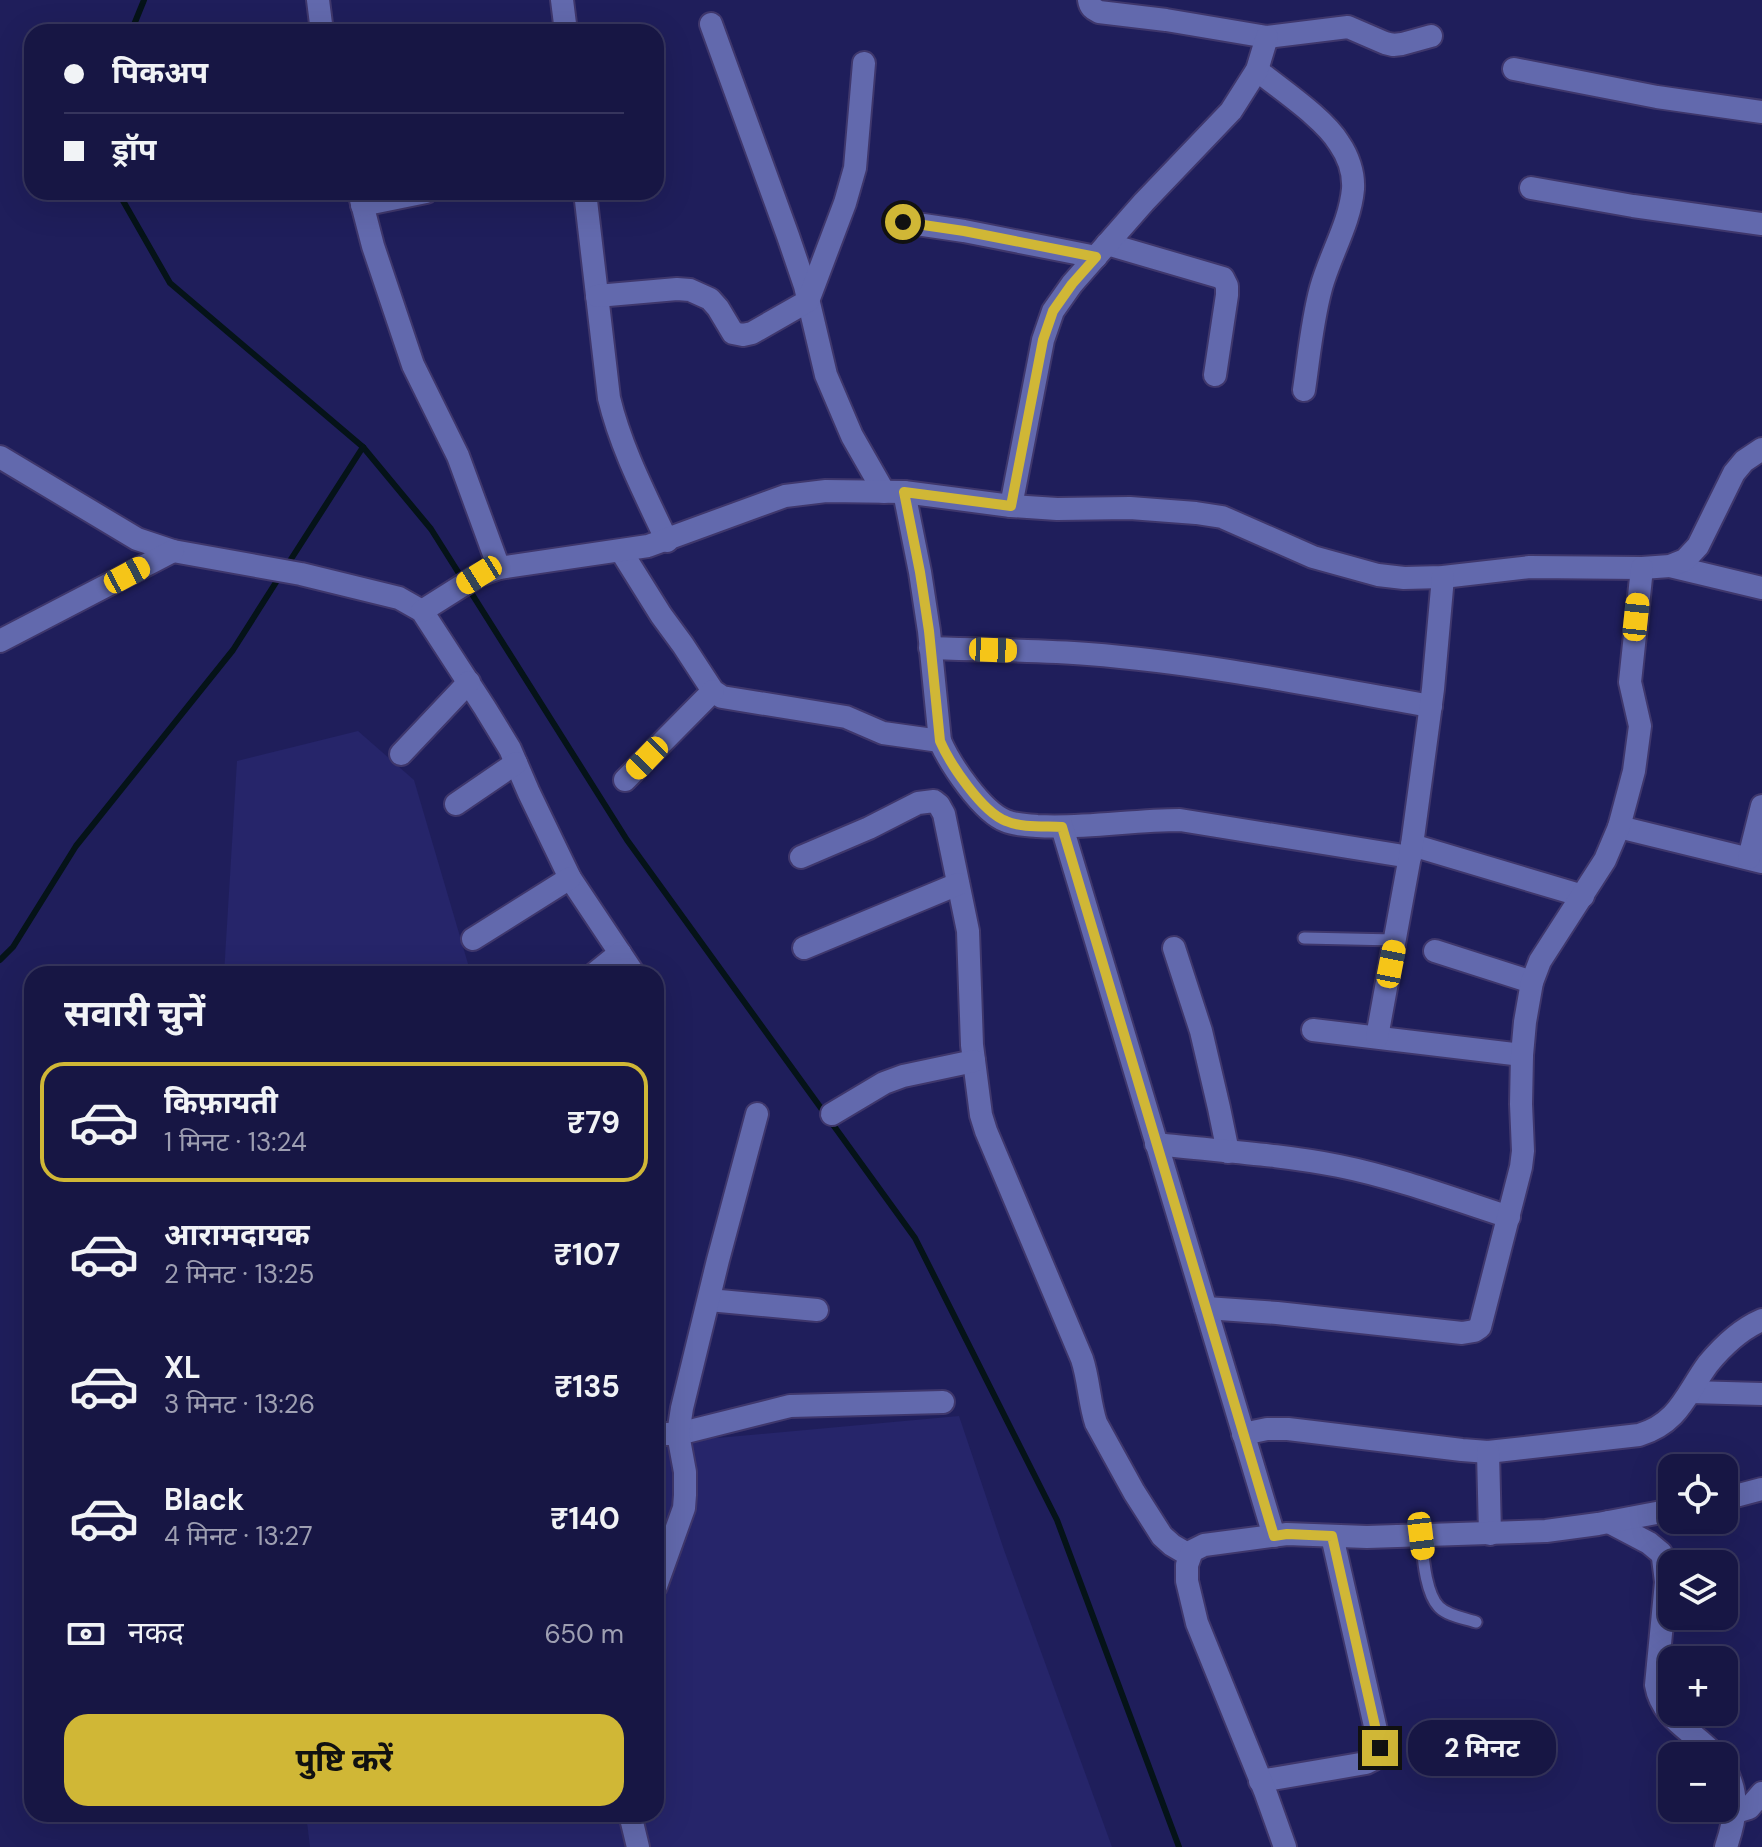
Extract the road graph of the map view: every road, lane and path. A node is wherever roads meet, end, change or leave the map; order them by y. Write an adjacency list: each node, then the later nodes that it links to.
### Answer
1 (318, 0): 4 (street)
2 (562, 0): 5 (street)
3 (1089, 0): 8 (street)
4 (321, 24)
5 (565, 24)
6 (711, 24): 20 (street)
7 (1431, 36): 8 (street)
8 (1267, 37): 11 (street)
9 (864, 63): 20 (street)
10 (1514, 69): 12 (street)
11 (1257, 70): 18 (street); 22 (street)
12 (1762, 112)
13 (1531, 188): 17 (street)
14 (360, 200): 31 (street)
15 (586, 200): 19 (street)
16 (903, 222): 18 (street)
17 (1762, 224)
18 (1102, 250): 21 (street); 26 (street)
19 (597, 296): 20 (street); 27 (street)
20 (808, 301): 25 (street)
21 (1215, 375)
22 (1304, 390)
23 (1762, 449): 30 (street)
24 (0, 457): 28 (street)
25 (894, 492): 26 (street); 27 (street); 37 (street)
26 (1011, 506): 33 (street)
27 (667, 541): 29 (street)
28 (173, 551): 35 (street); 36 (street)
29 (621, 551): 31 (street); 39 (street)
30 (1670, 566): 32 (street); 34 (street)
31 (499, 568): 35 (street)
32 (1642, 568): 33 (street); 48 (street)
33 (1443, 577): 40 (street)
34 (1762, 588)
35 (422, 611): 38 (street)
36 (0, 641)
37 (930, 648): 40 (street); 41 (street)
38 (469, 682): 42 (street); 43 (street)
39 (713, 691): 41 (street); 44 (street)
40 (1431, 706): 49 (street)
41 (940, 741): 47 (street)
42 (401, 754)
43 (516, 763): 45 (street); 52 (street)
44 (625, 780)
45 (456, 804)
46 (1762, 806): 51 (street)
47 (1062, 827): 49 (street); 71 (street)
48 (1619, 827): 51 (street); 54 (street)
49 (1411, 851): 54 (street); 57 (street)
50 (801, 857): 53 (street)
51 (1756, 860)
52 (570, 878): 56 (street); 61 (street)
53 (958, 884): 58 (street); 68 (street)
54 (1583, 896): 64 (street)
55 (1304, 938): 57 (lane)
56 (473, 939)
57 (1396, 940): 66 (street)
58 (804, 948)
59 (1174, 948): 72 (street)
60 (1435, 951): 64 (street)
61 (620, 953): 62 (street); 63 (street)
62 (604, 966)
63 (629, 966)
64 (1532, 982): 67 (street)
65 (1313, 1030): 66 (street)
66 (1377, 1037): 67 (street)
67 (1522, 1055): 73 (street)
68 (974, 1061): 70 (street); 92 (street)
69 (757, 1114): 74 (street)
70 (832, 1114)
71 (1156, 1144): 72 (street); 75 (street)
72 (1228, 1152): 73 (street)
73 (1509, 1217): 75 (street)
74 (709, 1300): 76 (street); 81 (street)
75 (1206, 1308): 82 (street)
76 (817, 1310)
77 (1762, 1320): 78 (street)
78 (1691, 1392): 79 (street); 83 (street)
79 (1762, 1394)
80 (943, 1402): 81 (street)
81 (667, 1434): 93 (street)
82 (1243, 1434): 83 (street); 89 (street)
83 (1488, 1452): 88 (street)
84 (1762, 1489): 85 (street)
85 (1738, 1495)
86 (1658, 1513): 87 (street)
87 (1609, 1522): 88 (street); 95 (street)
88 (1490, 1534): 91 (street)
89 (1274, 1536): 90 (street); 92 (street)
90 (1332, 1536): 91 (street); 96 (street)
91 (1421, 1536): 94 (lane)
92 (1189, 1555): 96 (street)
93 (664, 1564)
94 (1476, 1622)
95 (1700, 1742)
96 (1260, 1781): 102 (street)
97 (1762, 1793): 98 (street)
98 (1738, 1811)
99 (632, 1822): 101 (street)
100 (1733, 1822): 103 (street)
101 (638, 1847)
102 (1285, 1847)
103 (1726, 1847)

